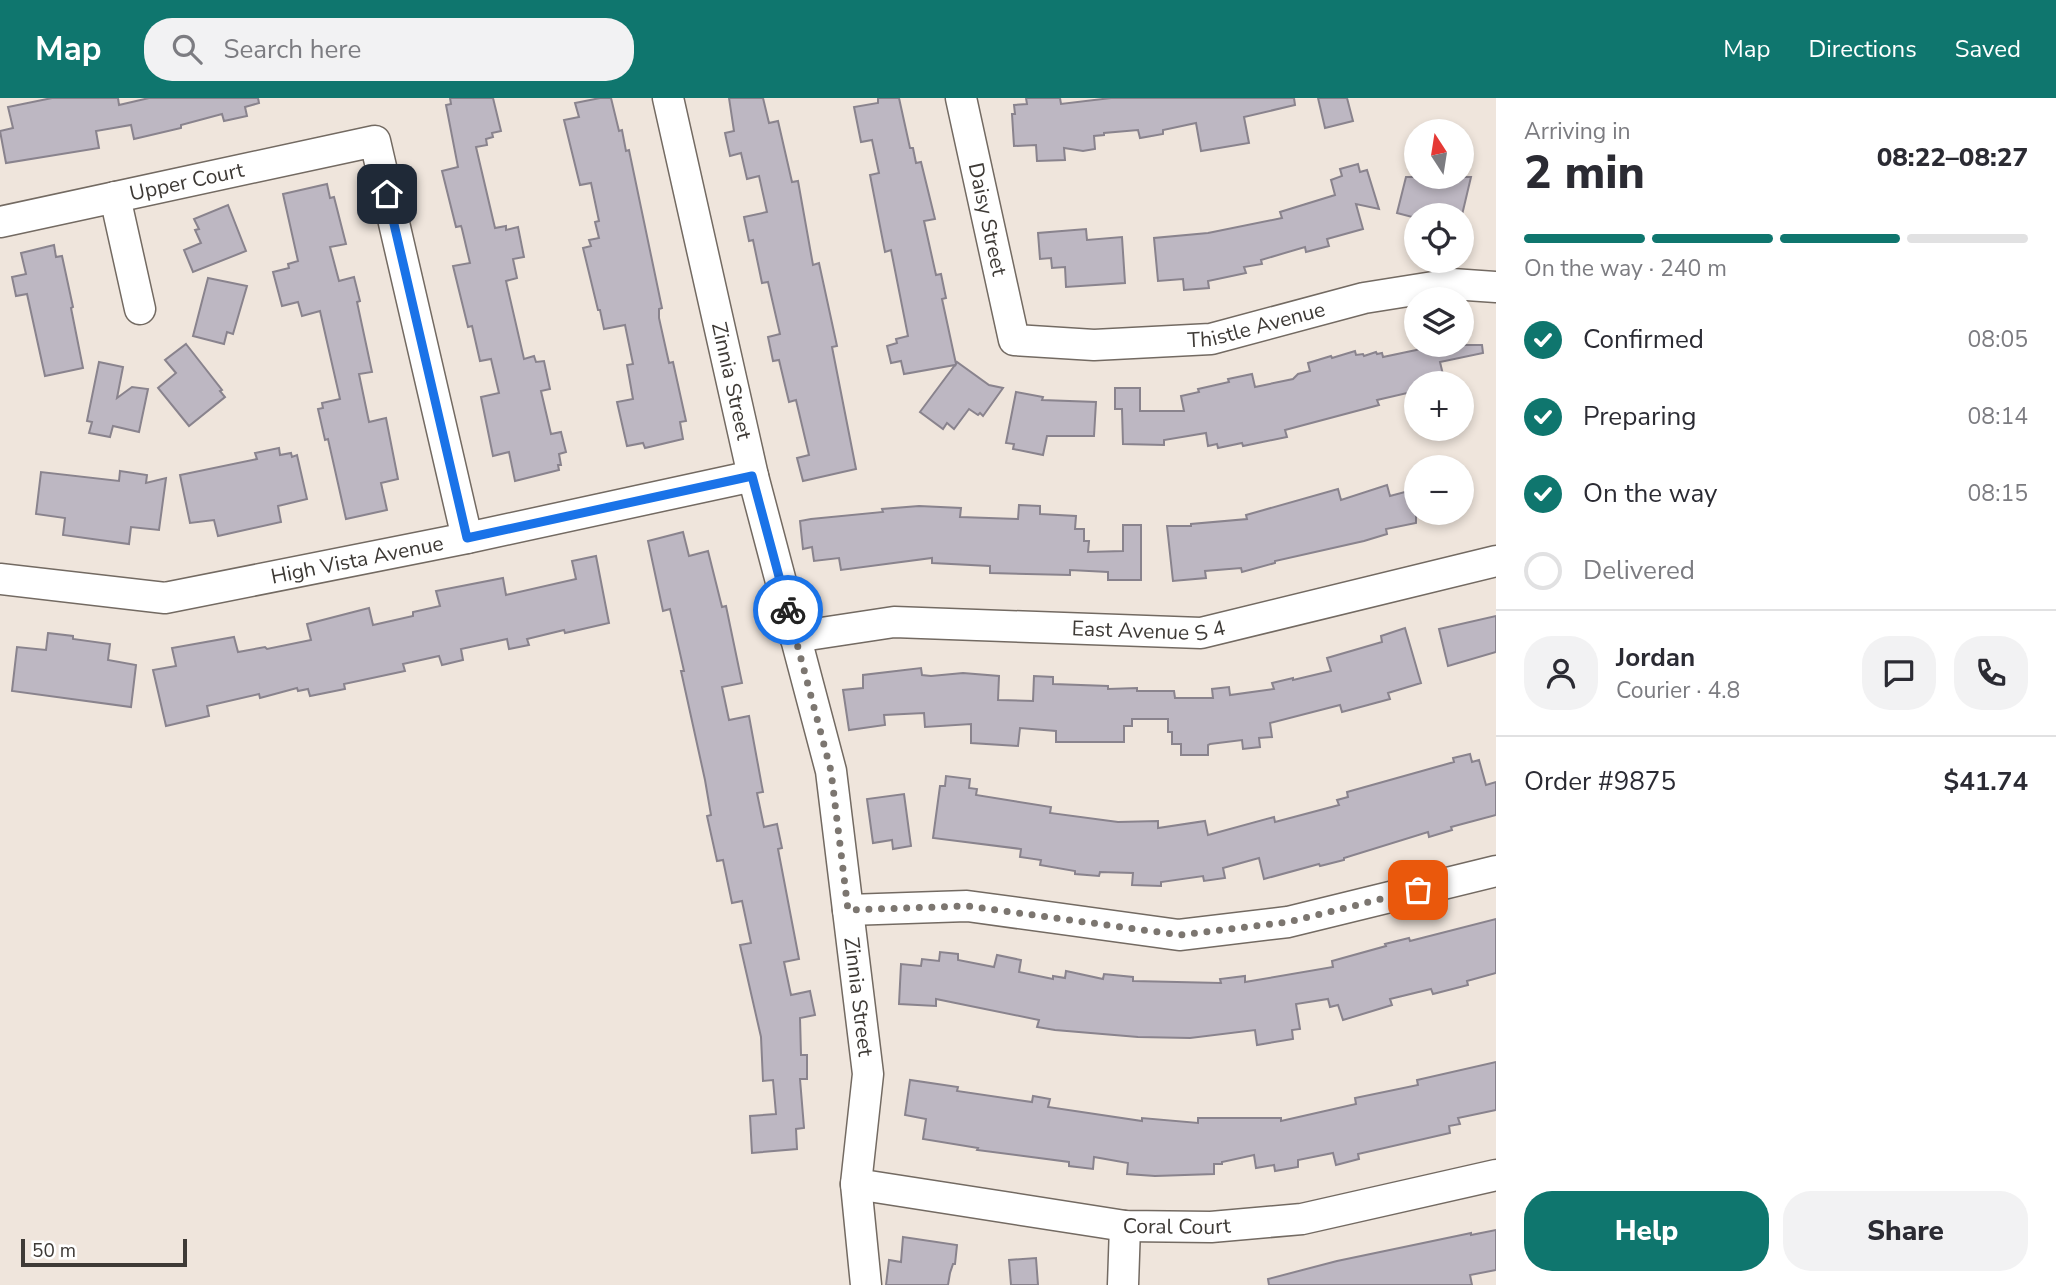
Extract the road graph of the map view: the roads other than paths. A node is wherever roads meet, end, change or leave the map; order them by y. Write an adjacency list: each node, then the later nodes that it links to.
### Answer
1 (668, 98): 8 (street, Zinnia Street)
2 (961, 98): 7 (street, Daisy Street)
3 (115, 197): 4 (street, Upper Court); 6 (street); 9 (street, Upper Court)
4 (0, 222)
5 (1496, 287): 7 (street, Thistle Avenue)
6 (140, 309)
7 (1014, 340)
8 (752, 476): 9 (street, High Vista Avenue); 12 (street, Zinnia Street)
9 (467, 538): 11 (street, High Vista Avenue)
10 (1496, 561): 12 (street, East Avenue S 4)
11 (0, 579)
12 (795, 637): 14 (street, Zinnia Street)
13 (1496, 871): 14 (street)
14 (848, 910): 16 (street, Zinnia Street)
15 (1496, 1175): 17 (street, Coral Court)
16 (856, 1184): 17 (street, Coral Court); 18 (street, Zinnia Street)
17 (1125, 1226): 19 (street)
18 (866, 1285)
19 (1123, 1285)

